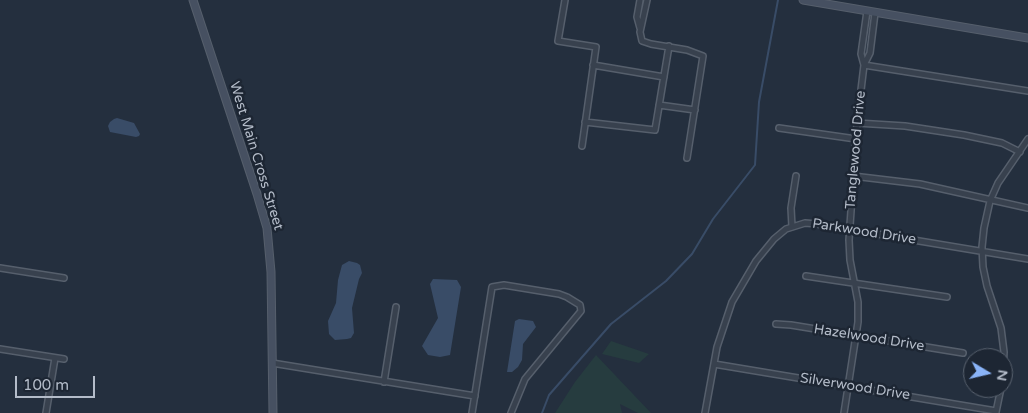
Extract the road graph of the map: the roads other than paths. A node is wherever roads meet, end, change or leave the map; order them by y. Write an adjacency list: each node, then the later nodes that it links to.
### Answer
1 (193, 0): 46 (main road, West Main Cross Street)
2 (565, 0): 11 (street)
3 (640, 0): 8 (street)
4 (647, 0): 8 (street)
5 (803, 0): 6 (main road)
6 (867, 11): 7 (main road); 12 (street, Tanglewood Drive)
7 (875, 13): 9 (main road); 12 (street, Tanglewood Drive)
8 (640, 28): 10 (street)
9 (1028, 38)
10 (669, 46): 13 (street); 16 (street)
11 (593, 65): 13 (street); 17 (street)
12 (864, 65): 14 (street); 18 (street, Tanglewood Drive)
13 (664, 77): 15 (street)
14 (1028, 91)
15 (659, 105): 16 (street); 17 (street)
16 (695, 110): 24 (street)
17 (585, 122): 22 (street)
18 (857, 123): 20 (street, Tanglewood Drive); 23 (street)
19 (778, 128): 20 (street)
20 (856, 139): 26 (street, Tanglewood Drive)
21 (1028, 139): 23 (street)
22 (582, 146)
23 (1020, 152): 27 (street)
24 (687, 158)
25 (796, 176): 29 (street)
26 (854, 176): 27 (street); 30 (street, Tanglewood Drive)
27 (990, 200): 28 (street); 31 (street)
28 (1028, 208)
29 (792, 227): 30 (street, Parkwood Drive); 47 (street, Parkwood Drive)
30 (850, 229): 31 (street, Parkwood Drive); 36 (street, Tanglewood Drive)
31 (982, 251): 32 (street, Parkwood Drive); 41 (street)
32 (1028, 259)
33 (0, 268): 35 (street)
34 (806, 276): 36 (street)
35 (64, 278)
36 (854, 282): 37 (street); 40 (street, Tanglewood Drive)
37 (947, 297)
38 (396, 307): 48 (street)
39 (776, 324): 40 (street, Hazelwood Drive)
40 (857, 336): 43 (street, Hazelwood Drive); 49 (street, Tanglewood Drive)
41 (1004, 348)
42 (0, 349): 44 (street)
43 (963, 353)
44 (55, 358): 45 (street); 53 (street)
45 (64, 359)
46 (272, 363): 48 (street); 54 (main road, West Main Cross Street)
47 (714, 364): 49 (street, Silverwood Drive); 57 (street, Parkwood Drive)
48 (384, 382): 50 (street)
49 (848, 386): 52 (street, Silverwood Drive); 58 (street, Tanglewood Drive)
50 (475, 396): 55 (street); 56 (street)
51 (998, 398): 52 (street)
52 (996, 412)
53 (46, 413)
54 (272, 413)
55 (472, 413)
56 (511, 413)
57 (705, 413)
58 (844, 413)

